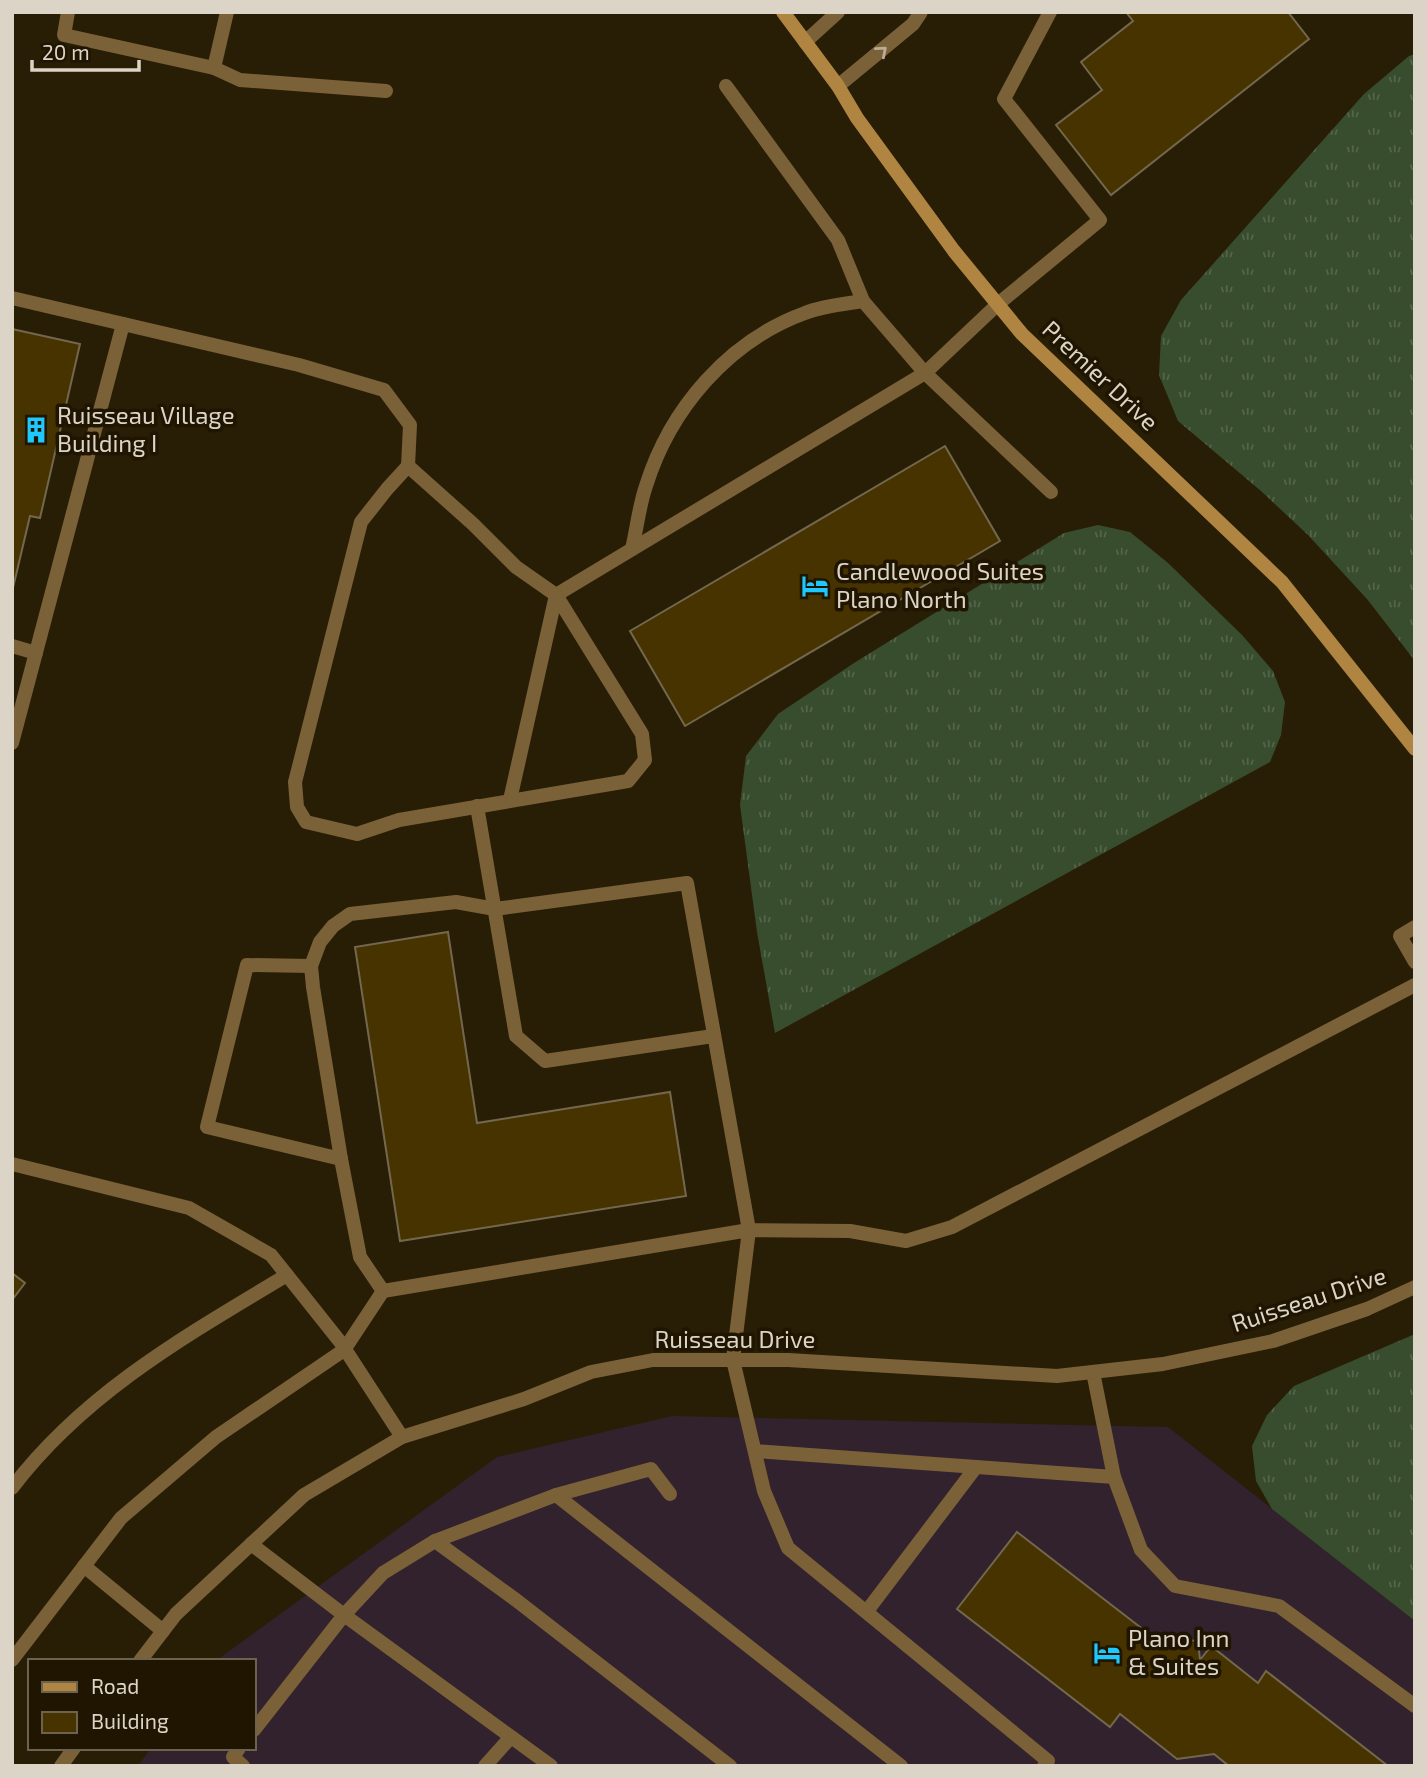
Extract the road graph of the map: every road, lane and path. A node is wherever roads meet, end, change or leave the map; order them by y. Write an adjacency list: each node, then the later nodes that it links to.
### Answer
1 (68, 12): 8 (street)
2 (227, 12): 8 (street)
3 (783, 12): 7 (street, Premier Drive)
4 (838, 12): 7 (street)
5 (921, 12): 10 (street, one-way to 5)
6 (1050, 12): 14 (street)
7 (805, 42): 10 (street, Premier Drive)
8 (215, 68): 11 (street)
9 (726, 86): 13 (street)
10 (838, 86): 14 (street, Premier Drive)
11 (386, 91)
12 (12, 298): 15 (street)
13 (863, 301): 16 (street); 19 (street)
14 (998, 304): 16 (street); 24 (street, Premier Drive)
15 (123, 324): 17 (street); 22 (street)
16 (925, 373): 18 (street); 19 (street)
17 (408, 466): 20 (street); 26 (street)
18 (1051, 492)
19 (632, 549): 20 (street)
20 (555, 595): 25 (street); 25 (street)
21 (12, 646): 22 (street)
22 (36, 653): 23 (street)
23 (12, 743)
24 (1415, 749)
25 (510, 800): 26 (street)
26 (477, 806): 27 (street)
27 (495, 909): 30 (street); 32 (street); 32 (street)
28 (1415, 927): 29 (street)
29 (1415, 962)
30 (311, 966): 33 (street); 33 (street)
31 (1415, 985): 35 (street)
32 (713, 1036): 35 (street)
33 (341, 1159): 38 (street)
34 (12, 1164): 36 (street)
35 (749, 1230): 38 (street); 40 (street)
36 (287, 1275): 39 (street); 46 (street)
37 (1415, 1287): 41 (street, Ruisseau Drive)
38 (383, 1291): 39 (street)
39 (344, 1350): 42 (street); 51 (street)
40 (733, 1360): 41 (street, Ruisseau Drive); 42 (street, Ruisseau Drive); 43 (street)
41 (1093, 1372): 45 (street)
42 (402, 1437): 50 (street, Ruisseau Drive)
43 (755, 1451): 44 (street); 52 (street)
44 (976, 1467): 45 (street); 52 (street)
45 (1114, 1477): 57 (street)
46 (12, 1488)
47 (670, 1494): 48 (street)
48 (556, 1495): 49 (street); 68 (street)
49 (435, 1541): 53 (street); 67 (street)
50 (251, 1544): 53 (street); 54 (street, Ruisseau Drive)
51 (84, 1566): 54 (street); 56 (street)
52 (867, 1611): 62 (street)
53 (344, 1615): 58 (street); 59 (street)
54 (163, 1631): 55 (street, Ruisseau Drive)
55 (142, 1659)
56 (12, 1660)
57 (1415, 1706)
58 (256, 1727)
59 (511, 1737): 65 (street); 66 (street)
60 (73, 1750): 63 (street)
61 (238, 1750): 64 (street)
62 (1050, 1764)
63 (61, 1766)
64 (243, 1766)
65 (485, 1766)
66 (551, 1766)
67 (730, 1766)
68 (901, 1766)

